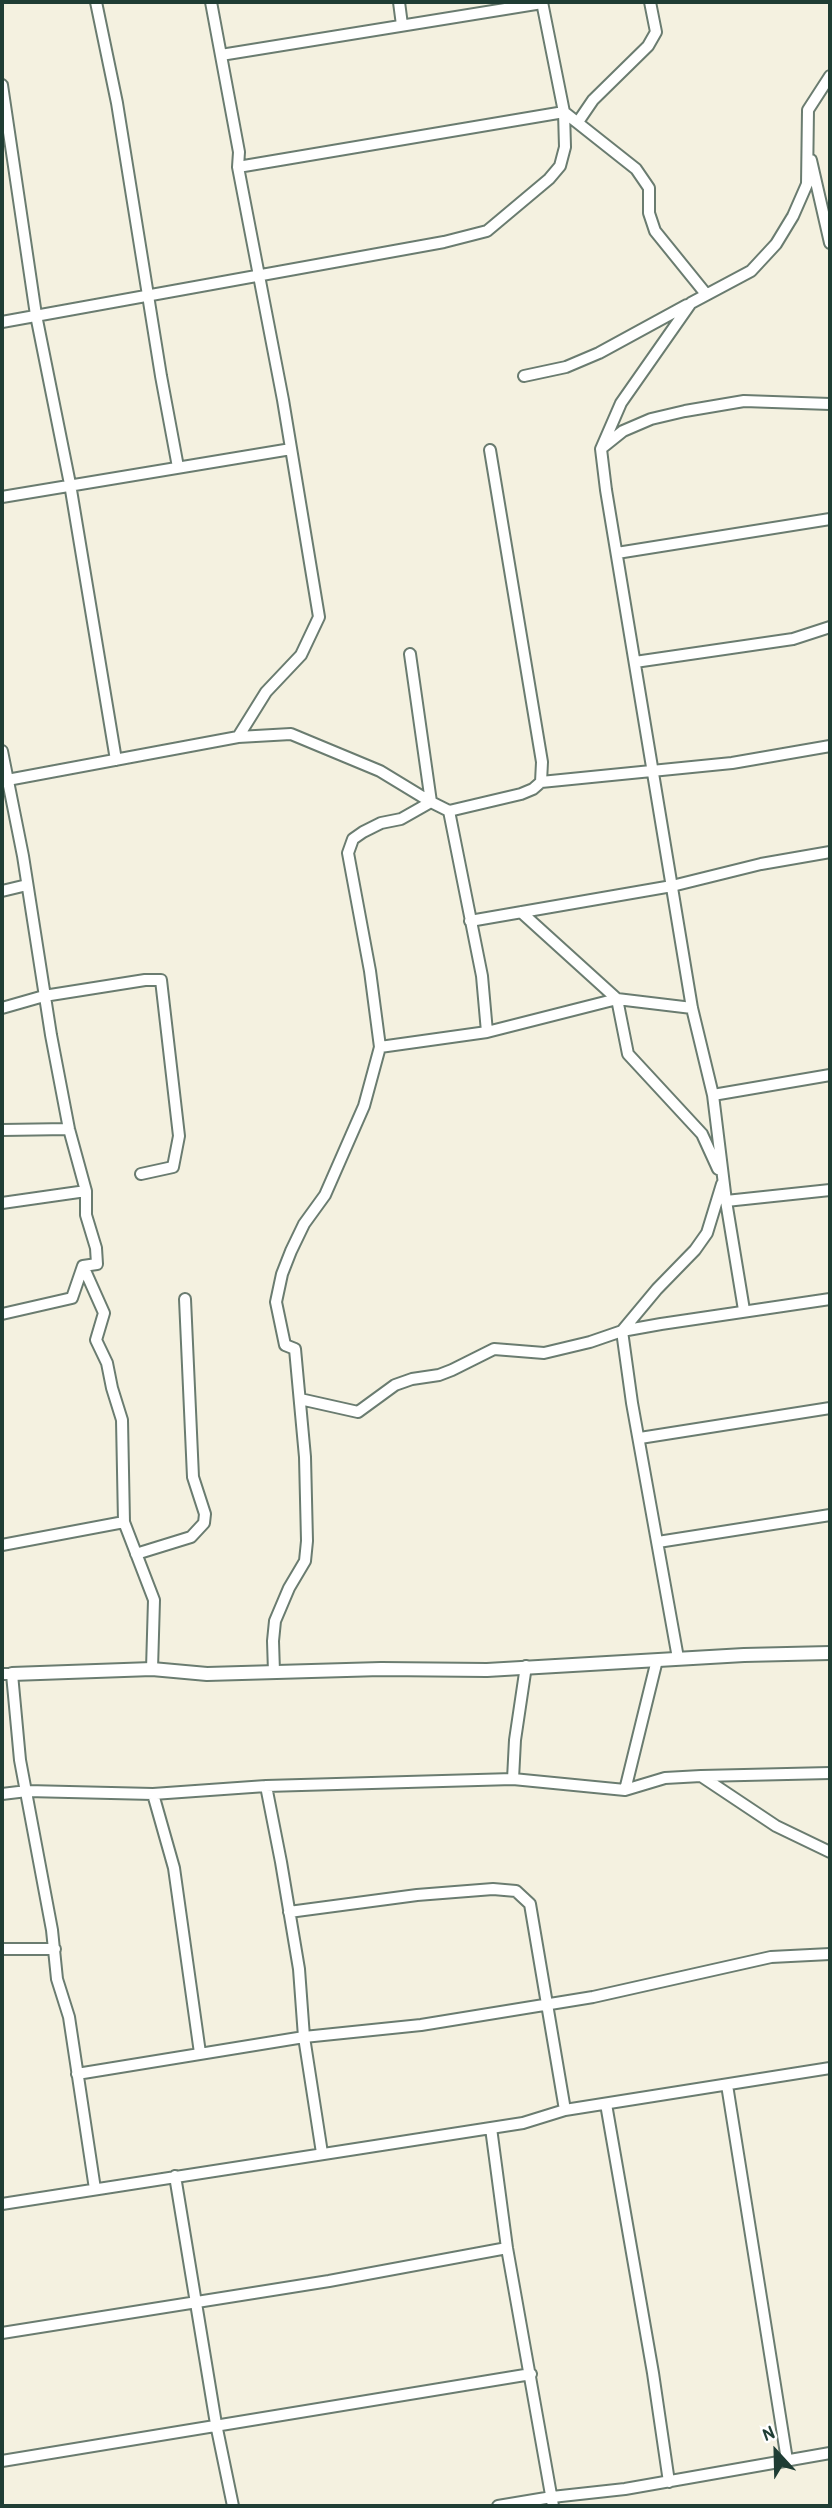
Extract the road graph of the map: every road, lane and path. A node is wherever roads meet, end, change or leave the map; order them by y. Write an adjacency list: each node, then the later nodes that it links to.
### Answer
1 (96, 2): 16 (street)
2 (211, 2): 7 (street)
3 (399, 2): 6 (street)
4 (542, 2): 6 (street); 10 (street)
5 (650, 2): 11 (street)
6 (402, 25): 7 (street)
7 (221, 55): 13 (street)
8 (830, 76): 12 (street)
9 (2, 85): 19 (street)
10 (564, 112): 11 (street); 13 (street); 15 (street)
11 (578, 122): 17 (street)
12 (807, 141): 14 (street); 17 (street)
13 (238, 167): 15 (street)
14 (830, 243)
15 (260, 275): 16 (street); 23 (street)
16 (149, 293): 19 (street); 26 (street)
17 (706, 294): 18 (street)
18 (691, 303): 21 (street); 24 (street)
19 (36, 315): 20 (street); 27 (street)
20 (2, 321)
21 (524, 376)
22 (830, 404): 24 (street)
23 (291, 449): 26 (street); 34 (street)
24 (601, 449): 30 (street)
25 (490, 450): 40 (street)
26 (178, 467): 27 (street)
27 (70, 484): 28 (street); 37 (street)
28 (2, 496)
29 (830, 519): 30 (street)
30 (617, 553): 33 (street)
31 (830, 627): 33 (street)
32 (410, 654): 41 (street)
33 (635, 662): 38 (street)
34 (238, 737): 37 (street); 41 (street)
35 (830, 746): 38 (street)
36 (2, 751): 39 (street)
37 (116, 760): 39 (street)
38 (653, 771): 40 (street); 45 (street)
39 (4, 780): 44 (street)
40 (541, 782): 42 (street)
41 (431, 802): 42 (street); 54 (street)
42 (449, 810): 48 (street)
43 (830, 852): 45 (street)
44 (27, 885): 46 (street); 49 (street)
45 (672, 886): 47 (street); 52 (street)
46 (2, 891)
47 (521, 912): 48 (street); 50 (street)
48 (470, 921): 53 (street)
49 (44, 996): 51 (street); 57 (street); 59 (street)
50 (617, 999): 52 (street); 53 (street); 60 (street)
51 (2, 1008)
52 (692, 1009): 56 (street)
53 (487, 1032): 54 (street)
54 (380, 1047): 71 (street)
55 (830, 1075): 56 (street)
56 (713, 1095): 60 (street)
57 (69, 1129): 58 (street); 62 (street)
58 (2, 1130)
59 (141, 1174)
60 (723, 1179): 63 (street); 70 (street)
61 (830, 1190): 63 (street)
62 (86, 1191): 64 (street); 65 (street)
63 (726, 1201): 68 (street)
64 (2, 1203)
65 (83, 1266): 69 (street); 75 (street)
66 (830, 1298): 68 (street)
67 (185, 1299): 78 (street)
68 (744, 1310): 70 (street)
69 (2, 1314)
70 (622, 1331): 71 (street); 73 (street)
71 (300, 1399): 84 (street)
72 (830, 1408): 73 (street)
73 (640, 1438): 76 (street)
74 (830, 1515): 76 (street)
75 (124, 1522): 77 (street); 78 (street)
76 (658, 1542): 80 (street)
77 (2, 1545)
78 (136, 1554): 83 (street)
79 (830, 1653): 80 (street)
80 (678, 1658): 81 (street)
81 (657, 1660): 82 (street); 90 (street)
82 (526, 1666): 84 (street); 88 (street)
83 (152, 1669): 84 (street); 85 (street)
84 (274, 1672)
85 (7, 1674): 91 (street)
86 (830, 1773): 87 (street)
87 (701, 1776): 90 (street); 94 (street)
88 (513, 1779): 89 (street); 90 (street)
89 (266, 1786): 93 (street); 95 (street)
90 (625, 1790)
91 (27, 1791): 92 (street); 93 (street); 97 (street)
92 (2, 1794)
93 (153, 1794): 101 (street)
94 (830, 1852)
95 (289, 1912): 99 (street); 100 (street)
96 (2, 1949): 97 (street)
97 (55, 1949): 103 (street)
98 (830, 1954): 99 (street)
99 (547, 2005): 100 (street); 106 (street)
100 (304, 2037): 101 (street); 108 (street)
101 (200, 2053): 103 (street)
102 (830, 2068): 104 (street)
103 (77, 2074): 110 (street)
104 (727, 2085): 105 (street); 119 (street)
105 (606, 2104): 106 (street); 120 (street)
106 (565, 2110): 107 (street)
107 (491, 2128): 108 (street); 112 (street)
108 (322, 2153): 109 (street)
109 (175, 2176): 110 (street); 113 (street)
110 (95, 2189): 111 (street)
111 (2, 2204)
112 (507, 2248): 113 (street); 115 (street)
113 (197, 2302): 114 (street); 116 (street)
114 (2, 2333)
115 (531, 2374): 116 (street); 121 (street)
116 (216, 2424): 118 (street); 122 (street)
117 (830, 2453): 119 (street)
118 (2, 2460)
119 (788, 2460): 120 (street)
120 (669, 2482): 121 (street)
121 (553, 2502): 123 (street)
122 (233, 2506)
123 (498, 2506)

